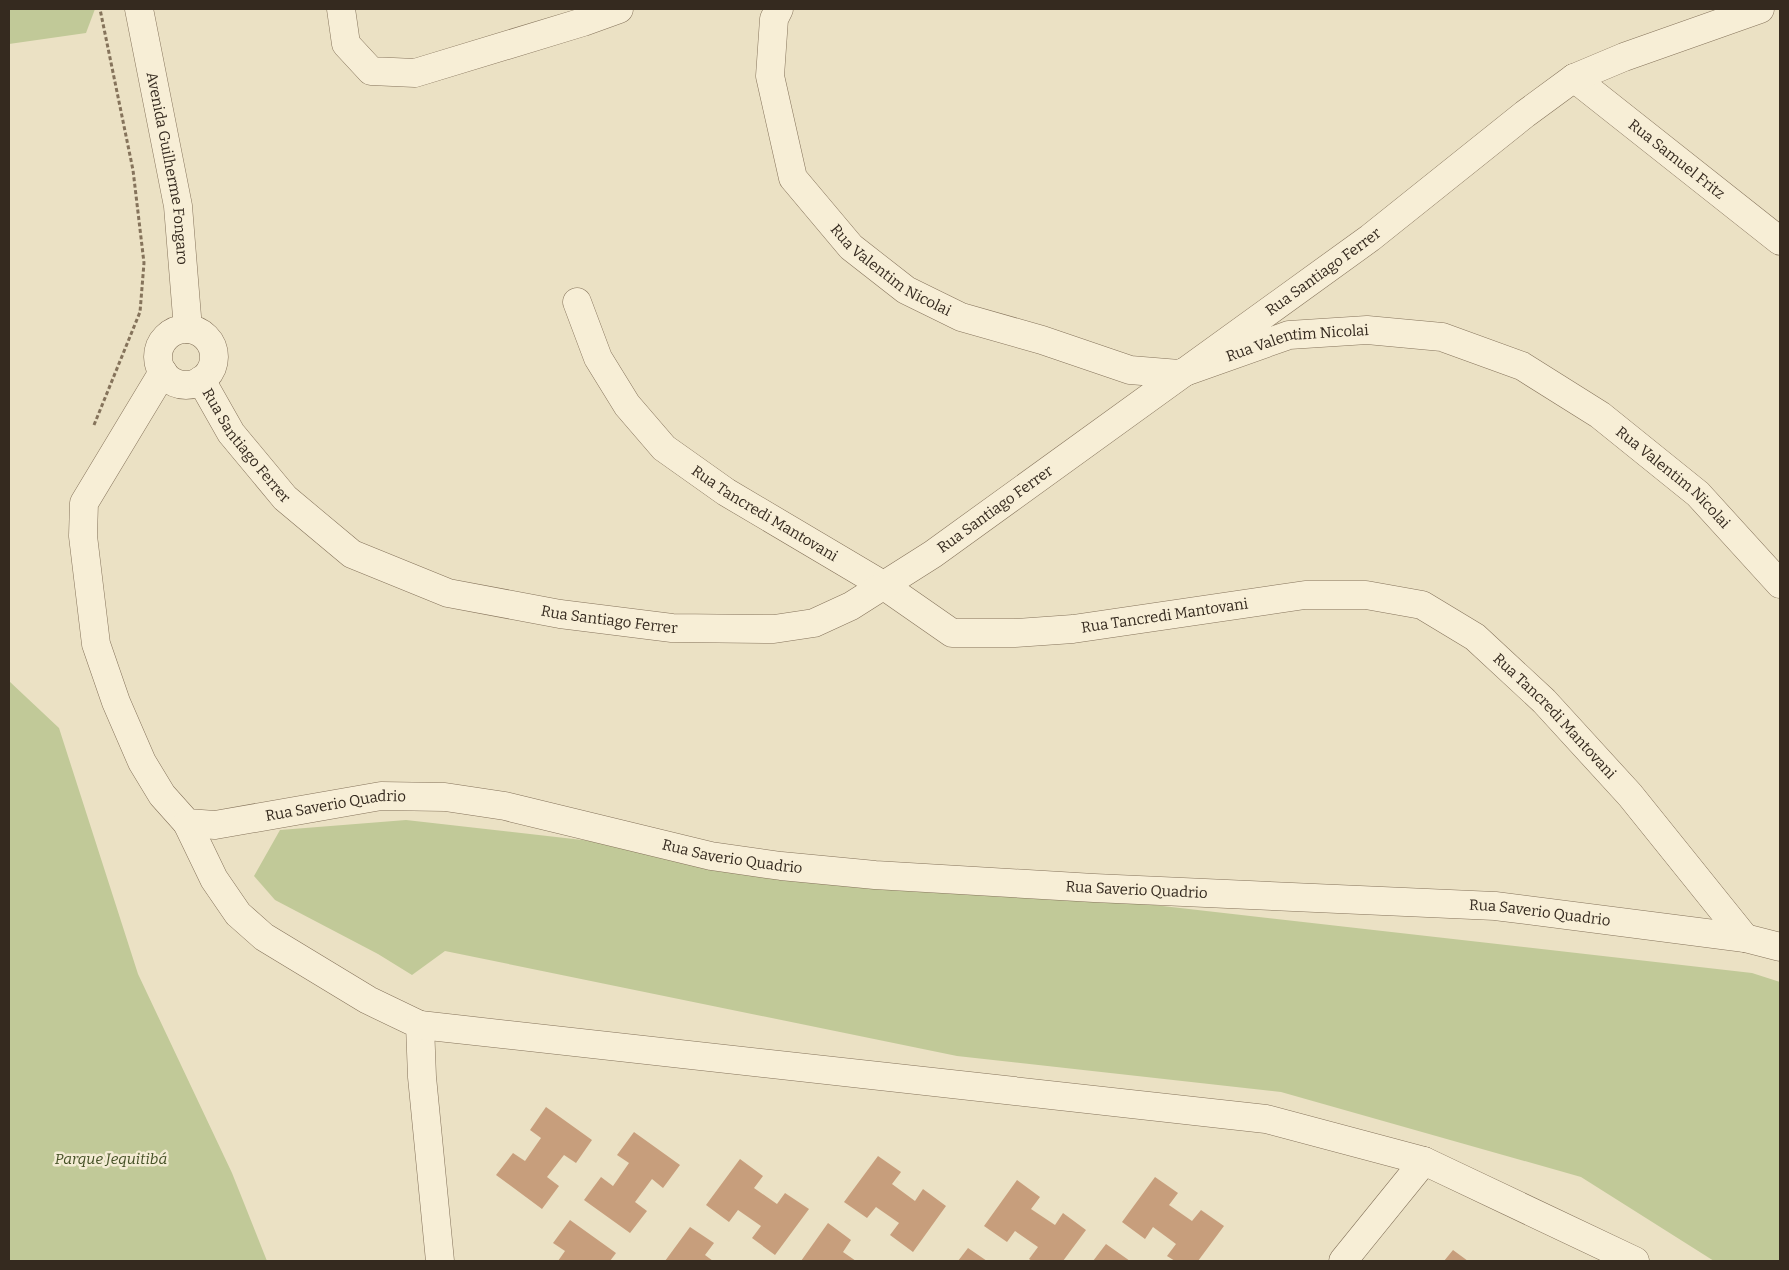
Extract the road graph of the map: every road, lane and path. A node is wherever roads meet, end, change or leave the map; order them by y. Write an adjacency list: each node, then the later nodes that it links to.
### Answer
1 (100, 9): 14 (path)
2 (139, 9): 10 (street, Avenida Guilherme Fongaro)
3 (341, 9): 4 (street)
4 (619, 9)
5 (779, 9): 12 (street, Rua Valentim Nicolai)
6 (1760, 9): 7 (street, Rua Santiago Ferrer)
7 (1574, 78): 8 (street, Rua Samuel Fritz); 12 (street, Rua Santiago Ferrer)
8 (1780, 241)
9 (577, 302): 16 (street, Rua Tancredi Mantovani)
10 (188, 329): 11 (street); 13 (street)
11 (163, 372): 13 (street); 17 (street)
12 (1179, 374): 15 (street, Rua Valentim Nicolai); 16 (street, Rua Santiago Ferrer)
13 (201, 380): 16 (street, Rua Santiago Ferrer)
14 (94, 425)
15 (1780, 584)
16 (883, 585): 18 (street, Rua Tancredi Mantovani)
17 (187, 823): 18 (street, Rua Saverio Quadrio); 20 (street)
18 (1745, 938): 19 (street, Rua Saverio Quadrio)
19 (1780, 947)
20 (420, 1025): 21 (street); 22 (street)
21 (1424, 1162): 23 (street); 24 (street)
22 (440, 1261)
23 (1343, 1261)
24 (1635, 1261)

